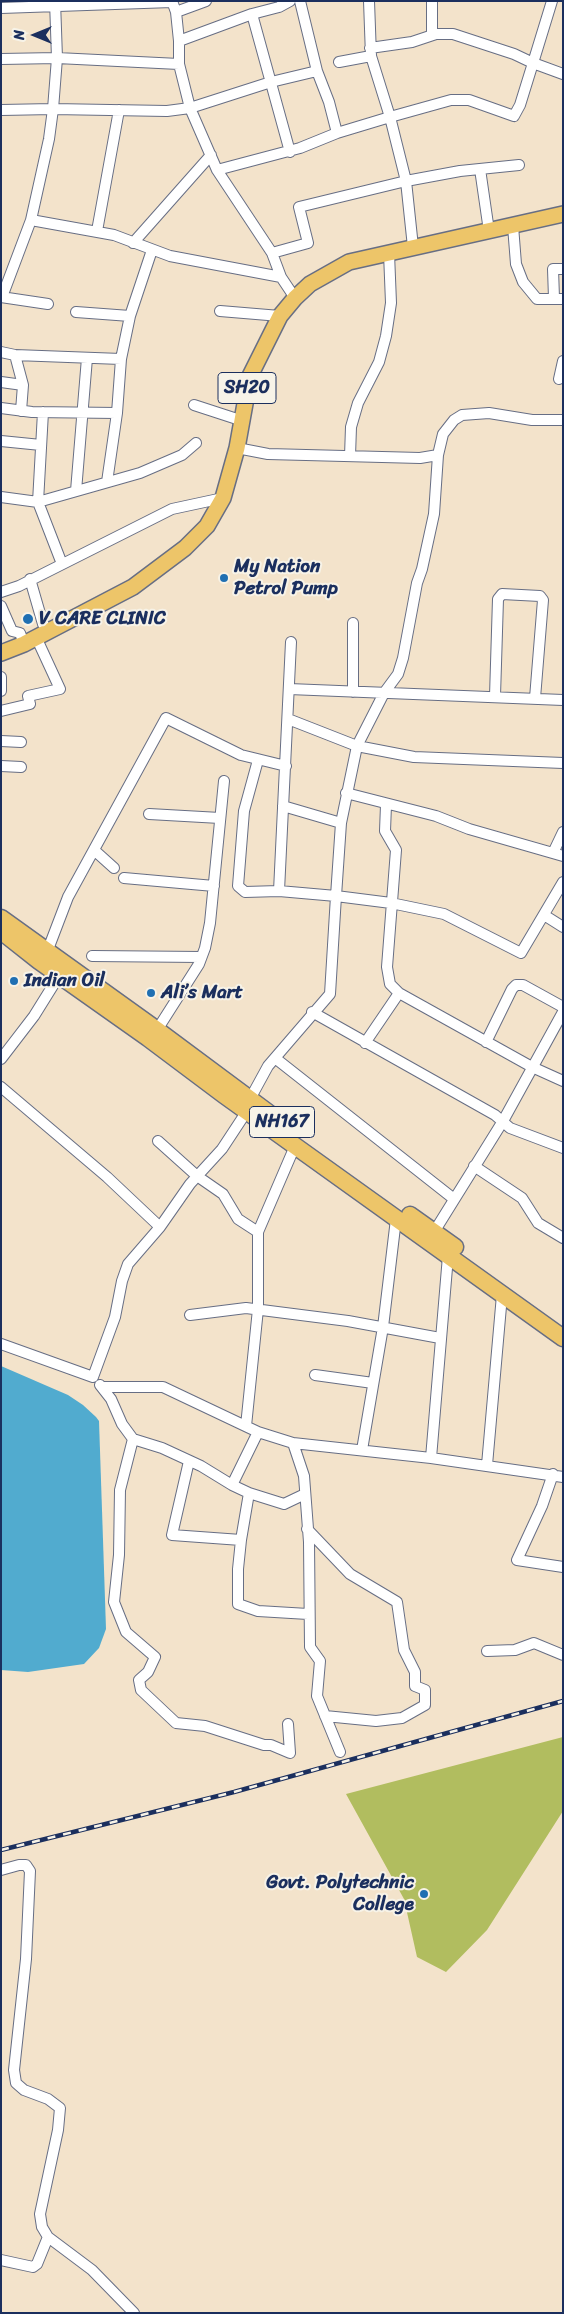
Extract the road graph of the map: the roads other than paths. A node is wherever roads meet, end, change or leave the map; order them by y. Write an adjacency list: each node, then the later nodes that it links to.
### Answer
1 (206, 1): 11 (street)
2 (290, 1): 13 (street)
3 (300, 1): 22 (street)
4 (369, 1): 16 (street)
5 (432, 1): 14 (street)
6 (552, 1): 20 (street)
7 (558, 1): 9 (street)
8 (112, 3): 10 (street); 11 (street)
9 (563, 3)
10 (55, 4): 12 (street); 17 (street)
11 (173, 5): 15 (street)
12 (1, 8)
13 (252, 14): 15 (street); 24 (street)
14 (432, 35): 16 (street); 20 (street)
15 (179, 41): 21 (street)
16 (370, 52): 19 (street); 29 (street)
17 (56, 58): 18 (street); 21 (street); 26 (street)
18 (1, 59)
19 (339, 62)
20 (533, 63): 23 (street); 29 (street)
21 (179, 64): 25 (street)
22 (317, 71): 24 (street); 30 (street)
23 (563, 74)
24 (271, 82): 25 (street); 31 (street)
25 (190, 108): 28 (street); 32 (street)
26 (53, 109): 27 (street); 28 (street); 38 (street)
27 (1, 110)
28 (119, 110): 40 (street)
29 (390, 116): 30 (street); 36 (street)
30 (337, 132): 31 (street)
31 (290, 152): 35 (street)
32 (211, 155): 35 (street); 42 (street)
33 (519, 164): 34 (street)
34 (480, 169): 36 (street); 41 (street)
35 (217, 170): 45 (street)
36 (406, 182): 43 (street); 45 (street)
37 (563, 214): 39 (main road, SH20)
38 (30, 220): 40 (street); 49 (street)
39 (513, 226): 41 (main road, SH20); 51 (street)
40 (97, 231): 42 (street)
41 (489, 231): 43 (main road, SH20)
42 (133, 243): 44 (street)
43 (413, 247): 46 (main road, SH20)
44 (152, 250): 48 (street); 55 (street)
45 (272, 253): 48 (street)
46 (389, 253): 50 (main road, SH20); 78 (street)
47 (563, 269): 51 (street)
48 (281, 277): 50 (street)
49 (1, 297): 52 (street)
50 (295, 298): 56 (main road, SH20)
51 (558, 298)
52 (48, 304)
53 (220, 311): 56 (street)
54 (76, 312): 55 (street)
55 (130, 316): 60 (street)
56 (280, 316): 71 (main road, SH20)
57 (1, 352): 58 (street)
58 (15, 355): 59 (street); 64 (street)
59 (87, 358): 60 (street); 70 (street)
60 (121, 359): 69 (street)
61 (563, 361): 62 (street)
62 (559, 379)
63 (1, 382): 64 (street)
64 (23, 385): 67 (street)
65 (194, 406): 71 (street)
66 (1, 408): 67 (street)
67 (21, 411): 68 (street)
68 (42, 412): 70 (street); 75 (street)
69 (117, 412): 70 (street); 79 (street)
70 (82, 413): 80 (street)
71 (240, 420): 76 (main road, SH20)
72 (563, 420): 77 (street)
73 (1, 441): 75 (street)
74 (196, 443): 79 (street)
75 (41, 445): 83 (street)
76 (237, 448): 78 (street); 82 (main road, SH20)
77 (438, 455): 78 (street); 96 (street)
78 (350, 456)
79 (107, 482): 80 (street)
80 (76, 491): 83 (street)
81 (1, 497): 83 (street)
82 (223, 498): 84 (street); 89 (main road, SH20)
83 (38, 502): 84 (street)
84 (62, 564): 85 (street)
85 (30, 579): 86 (street); 89 (street)
86 (1, 592)
87 (1, 606): 89 (street)
88 (353, 623): 95 (street)
89 (36, 638): 91 (main road, SH20); 100 (street)
90 (291, 642): 93 (street)
91 (1, 653)
92 (1, 677): 94 (street)
93 (289, 689): 95 (street); 101 (street)
94 (1, 691)
95 (353, 692): 96 (street)
96 (384, 693): 97 (street); 104 (street)
97 (495, 696): 98 (street); 98 (street)
98 (535, 698): 99 (street)
99 (563, 700)
100 (1, 711)
101 (288, 719): 104 (street); 108 (street)
102 (1, 741): 103 (street)
103 (21, 742)
104 (357, 746): 106 (street); 111 (street)
105 (258, 760): 108 (street); 118 (street); 124 (street)
106 (563, 763)
107 (1, 766): 109 (street)
108 (286, 766): 113 (street)
109 (21, 767)
110 (224, 782): 115 (street)
111 (346, 793): 112 (street); 116 (street)
112 (386, 804): 119 (street); 127 (street)
113 (283, 806): 116 (street); 124 (street)
114 (149, 814): 115 (street)
115 (220, 818): 123 (street)
116 (341, 823): 125 (street)
117 (563, 832): 119 (street)
118 (94, 850): 120 (street); 132 (street)
119 (558, 855)
120 (114, 868)
121 (124, 878): 123 (street)
122 (563, 882): 126 (street)
123 (214, 886): 134 (street)
124 (279, 892): 125 (street)
125 (336, 896): 127 (street); 138 (street)
126 (558, 900): 128 (street)
127 (391, 903): 128 (street); 136 (street)
128 (544, 915): 130 (street)
129 (1, 918): 132 (highway, NH167)
130 (563, 927)
131 (1, 931): 135 (highway, NH167)
132 (47, 952): 135 (highway, NH167)
133 (92, 956): 134 (street)
134 (201, 957): 140 (street)
135 (62, 970): 140 (highway, NH167); 144 (street); 148 (highway, NH167)
136 (399, 993): 141 (street); 142 (street)
137 (563, 1008): 141 (street)
138 (312, 1012): 142 (street); 143 (street)
139 (563, 1012): 145 (street)
140 (157, 1030): 148 (highway, NH167)
141 (486, 1042): 145 (street)
142 (365, 1043): 149 (street)
143 (275, 1058): 148 (street); 155 (street)
144 (1, 1059)
145 (532, 1067): 146 (street); 149 (street)
146 (563, 1081)
147 (1, 1088): 157 (street)
148 (248, 1105): 151 (highway, NH167); 154 (street); 159 (highway, NH167)
149 (503, 1121): 152 (street); 153 (street)
150 (158, 1141): 154 (street)
151 (295, 1146): 156 (highway, NH167); 158 (street)
152 (563, 1148)
153 (474, 1166): 155 (street); 160 (street)
154 (197, 1176): 157 (street); 158 (street)
155 (454, 1199): 159 (street)
156 (396, 1218): 161 (highway, NH167); 166 (street)
157 (160, 1227): 171 (street)
158 (258, 1232): 163 (street)
159 (434, 1232): 165 (highway, NH167)
160 (563, 1238)
161 (448, 1256): 162 (highway, NH167); 167 (street)
162 (502, 1295): 168 (highway, NH167); 181 (street)
163 (258, 1309): 164 (street); 166 (street); 174 (street)
164 (190, 1315)
165 (563, 1325)
166 (383, 1327): 167 (street); 172 (street)
167 (440, 1338): 179 (street)
168 (563, 1338)
169 (1, 1344): 171 (street)
170 (315, 1375): 172 (street)
171 (93, 1377): 173 (street)
172 (373, 1383): 178 (street)
173 (102, 1387): 174 (street); 176 (street)
174 (246, 1426): 175 (street)
175 (258, 1432): 177 (street); 183 (street)
176 (133, 1439): 180 (street); 193 (street)
177 (292, 1443): 178 (street); 185 (street)
178 (362, 1450): 179 (street)
179 (431, 1458): 181 (street)
180 (189, 1461): 183 (street); 187 (street)
181 (488, 1465): 182 (street)
182 (558, 1476): 188 (street)
183 (232, 1485): 184 (street)
184 (249, 1493): 185 (street); 187 (street)
185 (305, 1494): 186 (street)
186 (307, 1529): 189 (street); 192 (street)
187 (241, 1540): 189 (street)
188 (563, 1567)
189 (308, 1614): 192 (street)
190 (487, 1651): 191 (street)
191 (563, 1655)
192 (325, 1716): 194 (street)
193 (288, 1724)
194 (340, 1752)
195 (1, 1870): 196 (street)
196 (48, 2237): 197 (street); 198 (street)
197 (1, 2260)
198 (134, 2313)

